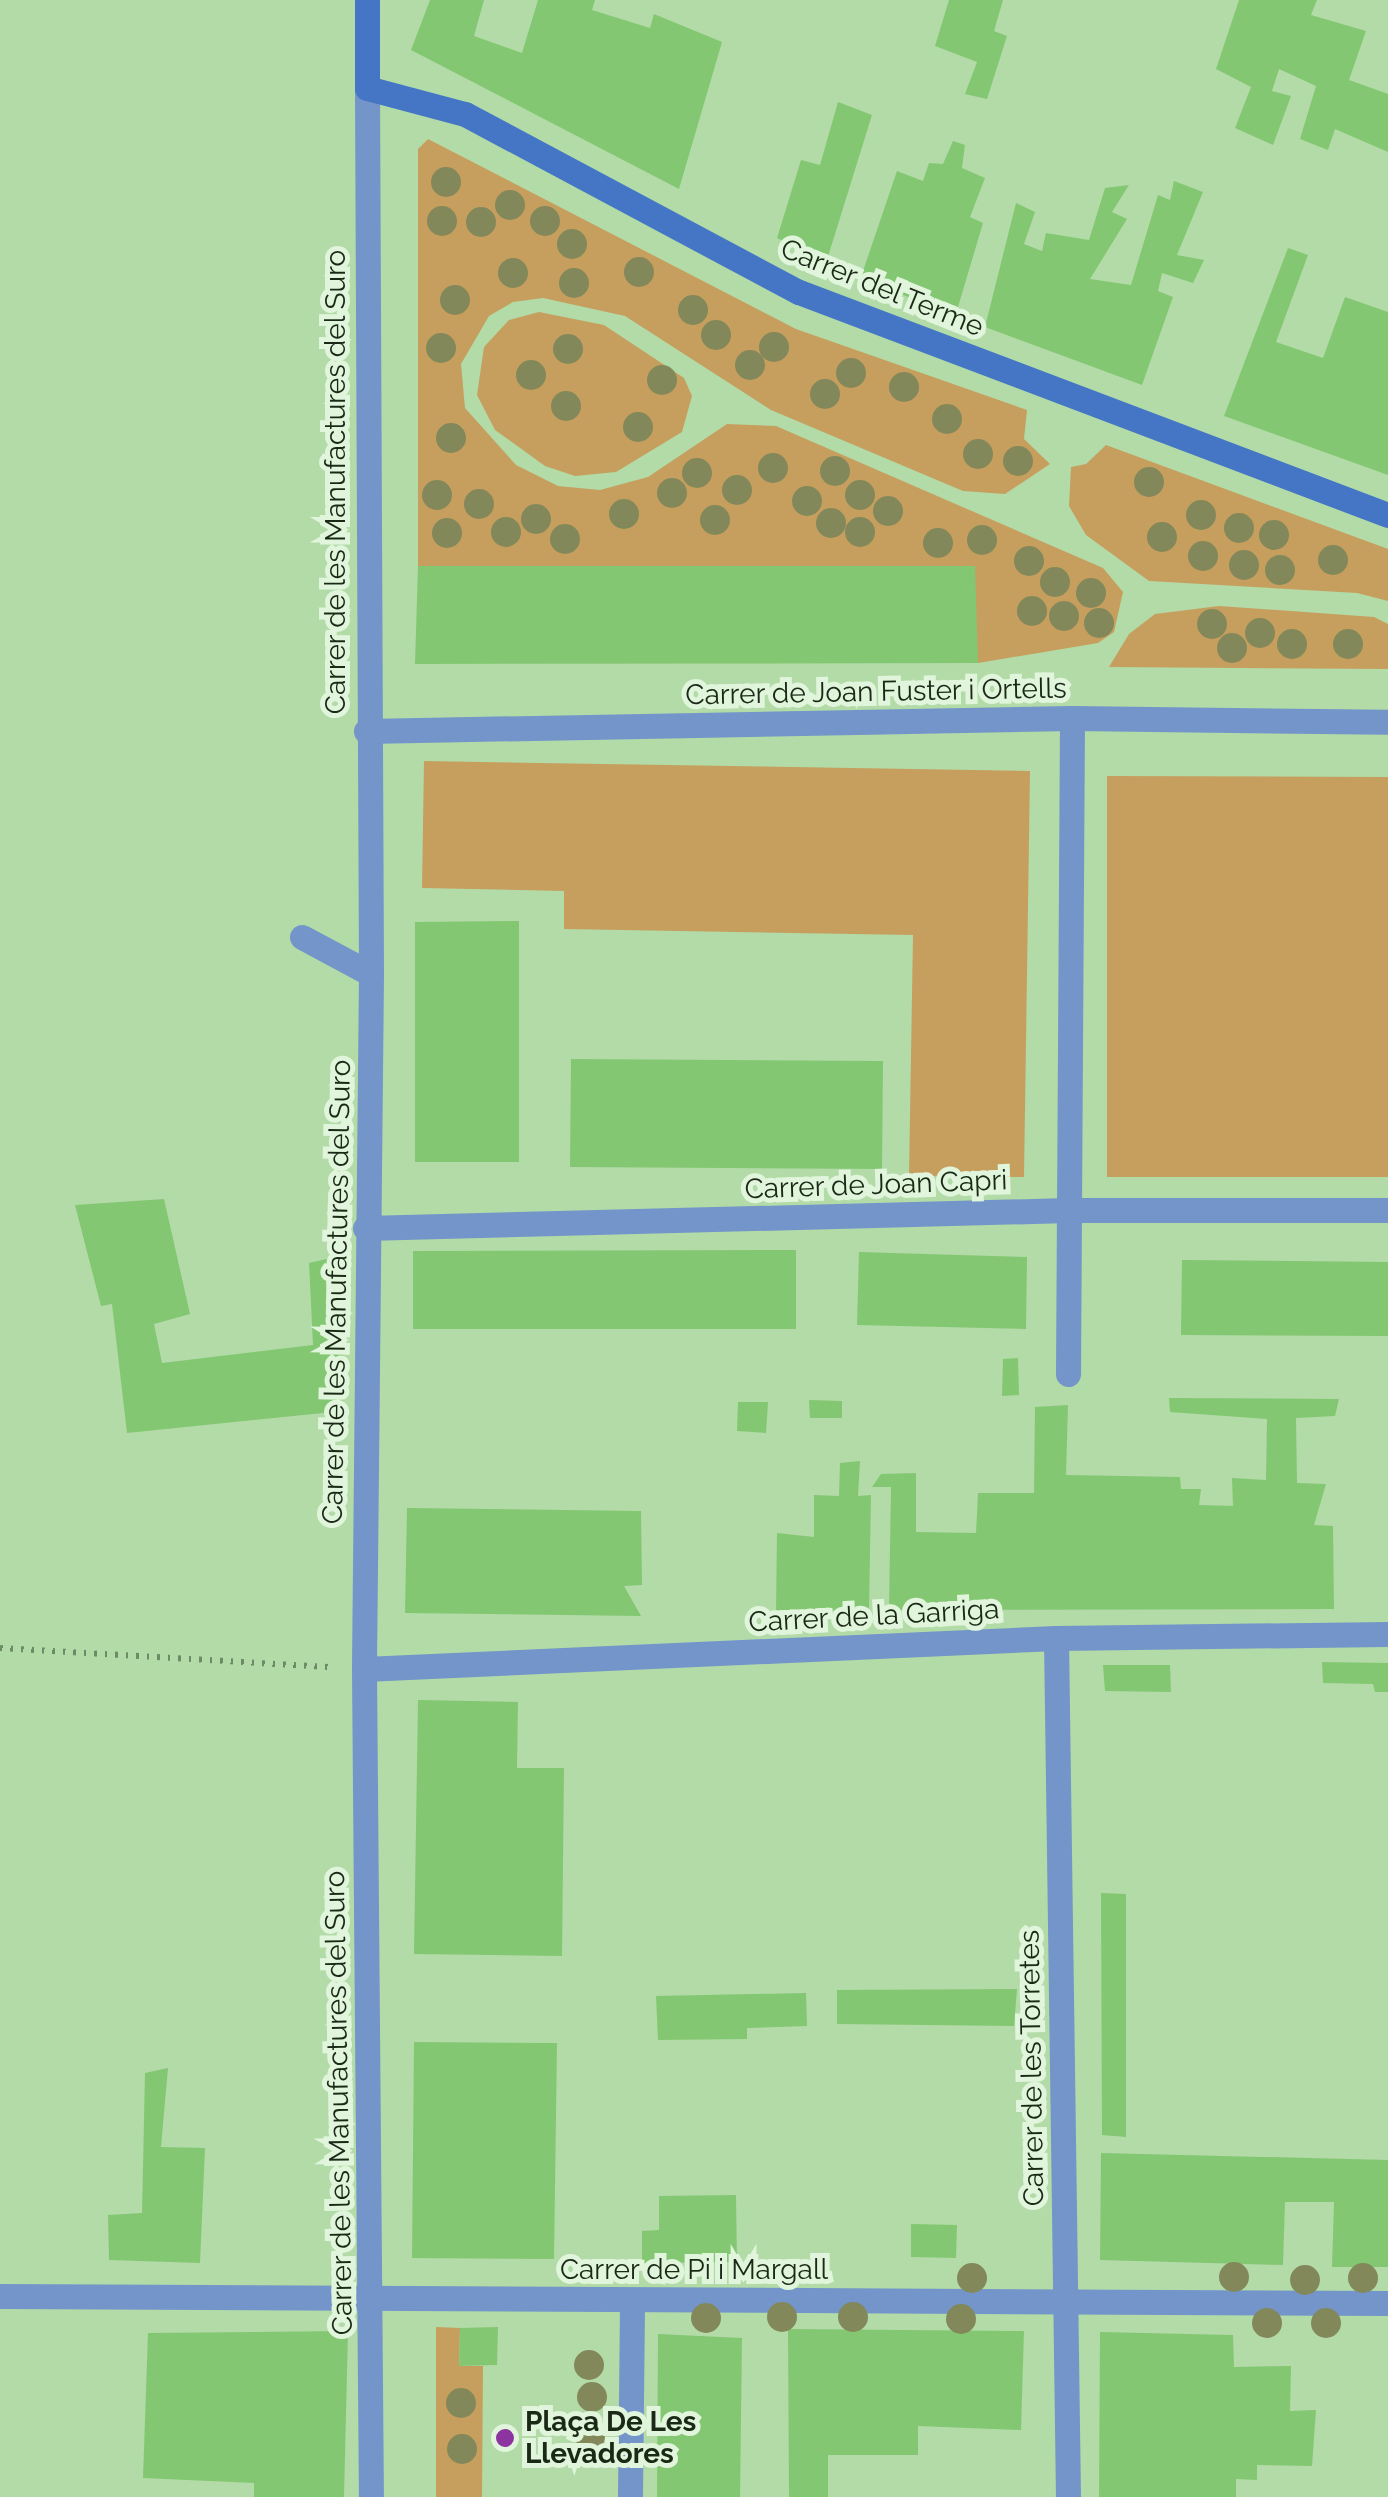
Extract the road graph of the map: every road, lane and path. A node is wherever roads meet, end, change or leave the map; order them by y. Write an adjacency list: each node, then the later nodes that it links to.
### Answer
1 (367, 0): 2 (street)
2 (367, 88): 3 (street, Carrer del Terme); 6 (street, Carrer de les Manufactures del Suro)
3 (1388, 515)
4 (1072, 718): 5 (street, Carrer de Joan Fuster i Ortells); 6 (street, Carrer de Joan Fuster i Ortells); 9 (street)
5 (1388, 722)
6 (366, 731): 8 (street, Carrer de les Manufactures del Suro)
7 (302, 937): 8 (street)
8 (371, 974): 11 (street, Carrer de les Manufactures del Suro)
9 (1069, 1210): 10 (street, Carrer de Joan Capri); 11 (street, Carrer de Joan Capri); 12 (street)
10 (1388, 1210)
11 (365, 1228): 16 (street, Carrer de les Manufactures del Suro)
12 (1068, 1374)
13 (1388, 1634): 14 (street, Carrer de la Garriga)
14 (1056, 1638): 16 (street, Carrer de la Garriga); 20 (street, Carrer de les Torretes)
15 (0, 1648): 16 (path)
16 (364, 1669): 18 (street, Carrer de les Manufactures del Suro)
17 (0, 2296): 18 (street, Carrer de Pi i Margall)
18 (371, 2300): 19 (street, Carrer de Pi i Margall); 22 (street, Carrer de les Manufactures del Suro)
19 (632, 2300): 20 (street, Carrer de Pi i Margall); 23 (street)
20 (1066, 2302): 21 (street, Carrer de Pi i Margall); 24 (street, Carrer de les Torretes)
21 (1388, 2303)
22 (372, 2497)
23 (630, 2497)
24 (1068, 2497)

